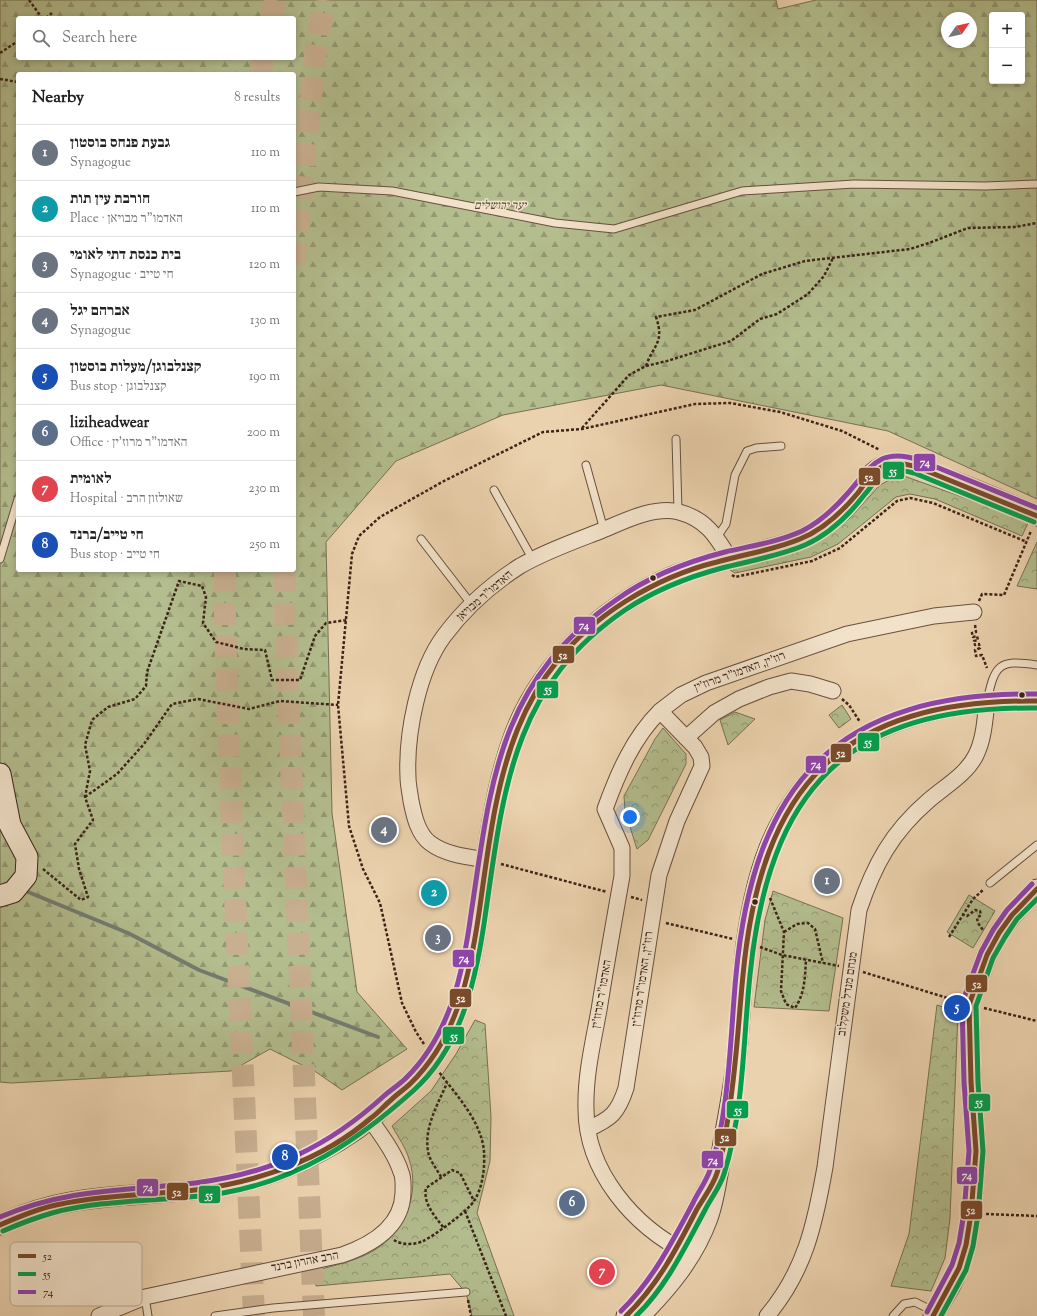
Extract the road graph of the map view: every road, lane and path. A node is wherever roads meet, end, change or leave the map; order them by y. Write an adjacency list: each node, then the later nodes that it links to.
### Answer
1 (30, 0): 3 (path)
2 (52, 13): 4 (path)
3 (41, 16)
4 (48, 16)
5 (16, 42): 6 (path)
6 (0, 53)
7 (0, 79): 8 (path)
8 (16, 82)
9 (1037, 184): 10 (lane)
10 (296, 192)
11 (1037, 223): 12 (path)
12 (834, 258): 13 (path); 13 (path)
13 (646, 366): 14 (path)
14 (582, 429): 17 (path); 32 (path)
15 (676, 439): 21 (lane)
16 (781, 446): 24 (lane)
17 (881, 451)
18 (586, 465): 23 (lane)
19 (494, 490): 28 (lane)
20 (16, 506): 27 (lane)
21 (678, 511): 23 (street, האדמו"ר מבויאן); 24 (street, האדמו"ר מבויאן)
22 (1034, 523): 26 (path); 29 (street)
23 (604, 530): 28 (street, האדמו"ר מבויאן)
24 (717, 537): 29 (street, האדמו"ר מבויאן)
25 (421, 540): 30 (lane)
26 (1027, 542): 29 (path); 31 (path)
27 (0, 559)
28 (533, 560): 30 (street, האדמו"ר מבויאן)
29 (722, 561): 46 (street)
30 (472, 605): 46 (street, האדמו"ר מבויאן)
31 (974, 612): 33 (path); 39 (street, רוז'ין, האדמו"ר מרוז'ין)
32 (347, 620): 38 (path); 43 (path)
33 (982, 655)
34 (1037, 665): 37 (lane)
35 (833, 691): 40 (path); 41 (street)
36 (1037, 701): 37 (street)
37 (987, 702): 48 (street); 87 (street, מנחם מנדל משקלוב)
38 (338, 705): 43 (path); 62 (path)
39 (660, 711): 41 (street, רוז'ין, האדמו"ר מרוז'ין); 50 (street, האדמו"ר מרוז'ין)
40 (859, 720)
41 (686, 738): 52 (street, רוז'ין, האדמו"ר מרוז'ין)
42 (0, 774): 45 (main road)
43 (85, 798): 45 (path)
44 (1037, 845): 47 (lane)
45 (27, 856): 51 (main road)
46 (487, 860): 50 (path); 62 (street)
47 (990, 883): 53 (path)
48 (758, 886): 54 (path); 74 (street)
49 (1037, 889): 55 (street)
50 (618, 895): 52 (path); 65 (street, האדמו"ר מרוז'ין)
51 (0, 896)
52 (654, 902): 65 (street, רוז'ין, האדמו"ר מרוז'ין)
53 (962, 914): 55 (path); 56 (path)
54 (784, 932): 57 (path); 58 (path)
55 (997, 936): 60 (street)
56 (950, 937)
57 (806, 959)
58 (823, 963)
59 (856, 970): 60 (path)
60 (969, 1005): 61 (path); 69 (street)
61 (1037, 1021)
62 (433, 1056): 63 (path); 64 (street)
63 (447, 1083): 66 (path); 67 (path)
64 (370, 1119): 71 (street); 73 (street, הרב אהרון ברנד)
65 (588, 1129): 74 (street, האדמו"ר מרוז'ין)
66 (441, 1177): 67 (path); 72 (path)
67 (474, 1201): 68 (path)
68 (465, 1211): 72 (path); 84 (path)
69 (972, 1214): 70 (path); 79 (street)
70 (1037, 1216)
71 (0, 1225)
72 (443, 1228): 73 (path)
73 (384, 1232): 76 (street, הרב אהרון ברנד)
74 (684, 1251): 85 (street); 86 (street)
75 (466, 1292): 82 (lane); 83 (path)
76 (145, 1297): 77 (street, הרב אהרון ברנד); 81 (lane)
77 (142, 1298)
78 (123, 1306): 80 (street, הרב אהרון ברנד)
79 (934, 1314): 88 (lane)
80 (99, 1316)
81 (148, 1316)
82 (215, 1316)
83 (471, 1316)
84 (506, 1316)
85 (626, 1316)
86 (640, 1316)
87 (767, 1316)
88 (893, 1316)

